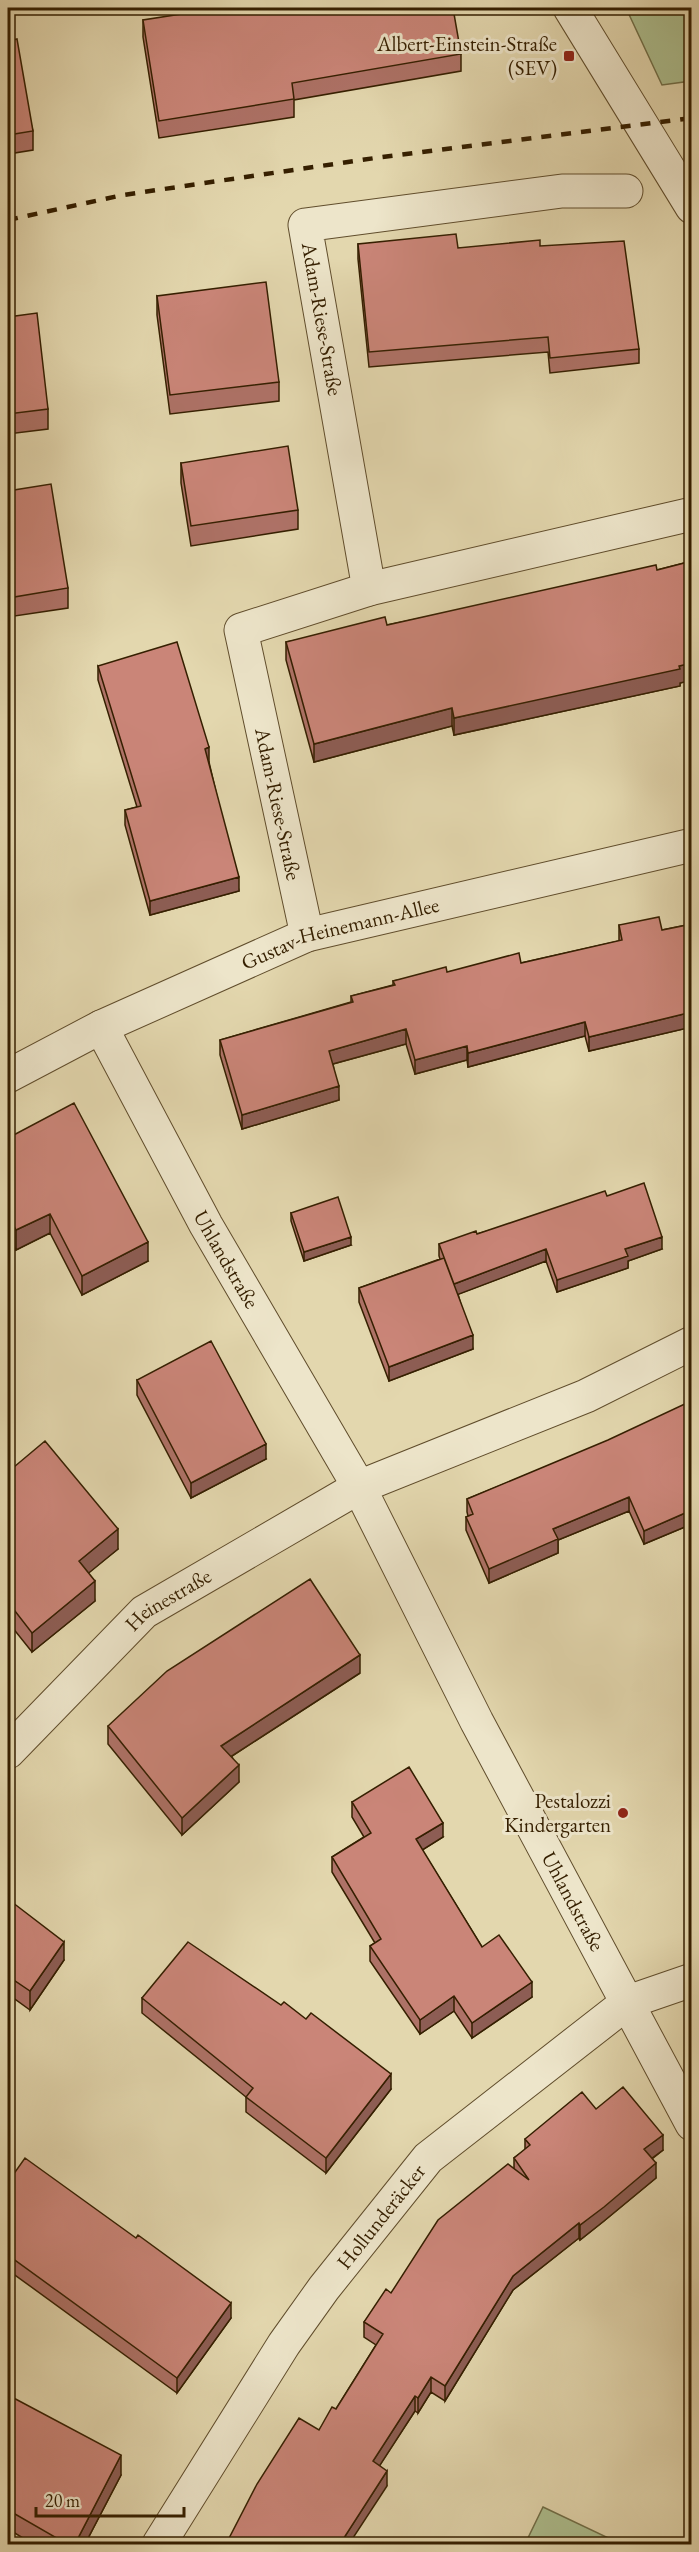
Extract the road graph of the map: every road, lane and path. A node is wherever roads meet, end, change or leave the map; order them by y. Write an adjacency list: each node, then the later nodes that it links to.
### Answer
1 (570, 8): 3 (street)
2 (626, 191): 5 (street, Adam-Riese-Straße)
3 (692, 207)
4 (692, 514): 5 (street, Adam-Riese-Straße)
5 (369, 589): 7 (street, Adam-Riese-Straße)
6 (692, 845): 7 (street, Gustav-Heinemann-Allee)
7 (307, 934): 8 (street, Gustav-Heinemann-Allee)
8 (101, 1027): 9 (street, Gustav-Heinemann-Allee); 11 (street, Uhlandstraße)
9 (8, 1076)
10 (692, 1343): 11 (street)
11 (359, 1487): 12 (street, Heinestraße); 14 (street, Uhlandstraße)
12 (8, 1752)
13 (692, 1980): 14 (street, Hollunderäcker)
14 (628, 2002): 15 (street, Uhlandstraße); 16 (street, Hollunderäcker)
15 (692, 2124)
16 (159, 2544)

